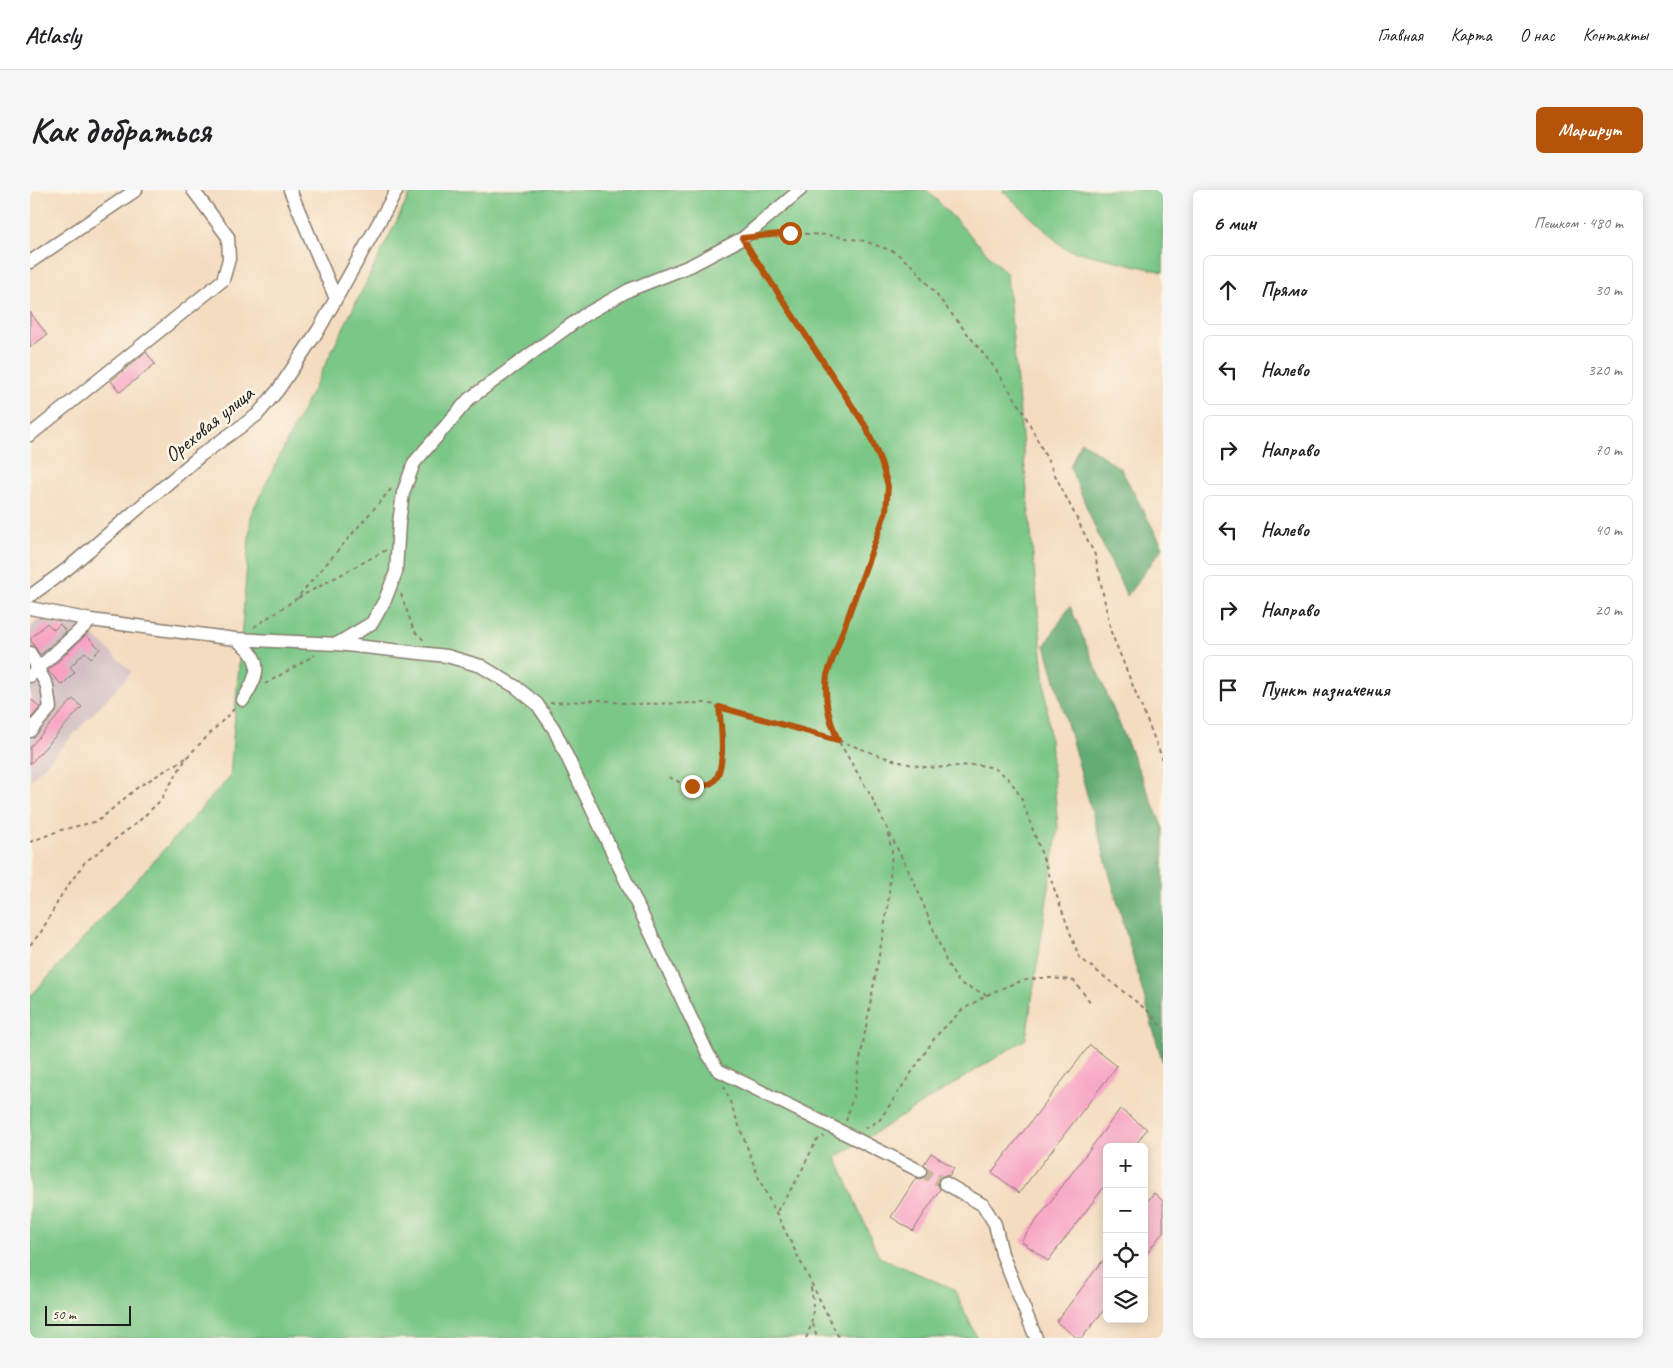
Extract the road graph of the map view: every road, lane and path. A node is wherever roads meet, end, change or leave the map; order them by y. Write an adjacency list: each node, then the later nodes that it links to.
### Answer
1 (136, 190): 7 (street)
2 (193, 190): 9 (street)
3 (290, 190): 8 (street)
4 (397, 190): 8 (street, Ореховая улица)
5 (800, 190): 6 (street)
6 (742, 238): 11 (street); 27 (path); 29 (path)
7 (30, 262)
8 (336, 299): 13 (street, Ореховая улица)
9 (30, 436)
10 (394, 485): 14 (path)
11 (399, 544): 14 (path); 18 (street)
12 (401, 591): 20 (path)
13 (30, 596)
14 (296, 600): 17 (path)
15 (30, 608): 16 (street)
16 (91, 620): 17 (street); 21 (street)
17 (235, 639): 18 (street); 23 (street)
18 (337, 644): 20 (street); 22 (path)
19 (30, 653): 21 (street)
20 (447, 656): 24 (street)
21 (34, 672): 26 (street)
22 (260, 687)
23 (243, 700): 28 (path)
24 (537, 704): 25 (path); 37 (street)
25 (719, 707): 27 (path); 30 (path)
26 (30, 731)
27 (838, 740): 31 (path); 36 (path)
28 (187, 757): 32 (path); 33 (path)
29 (1163, 760)
30 (669, 776)
31 (886, 826): 34 (path); 38 (path)
32 (30, 842)
33 (30, 945)
34 (987, 995): 35 (path); 38 (path)
35 (1091, 1003)
36 (1163, 1028)
37 (718, 1070): 38 (street); 41 (path)
38 (842, 1132): 39 (street); 41 (path)
39 (920, 1171)
40 (945, 1183): 47 (street)
41 (777, 1211): 42 (path)
42 (810, 1281): 43 (path); 46 (path)
43 (812, 1321): 44 (path); 45 (path)
44 (806, 1338)
45 (817, 1338)
46 (839, 1338)
47 (1036, 1338)

